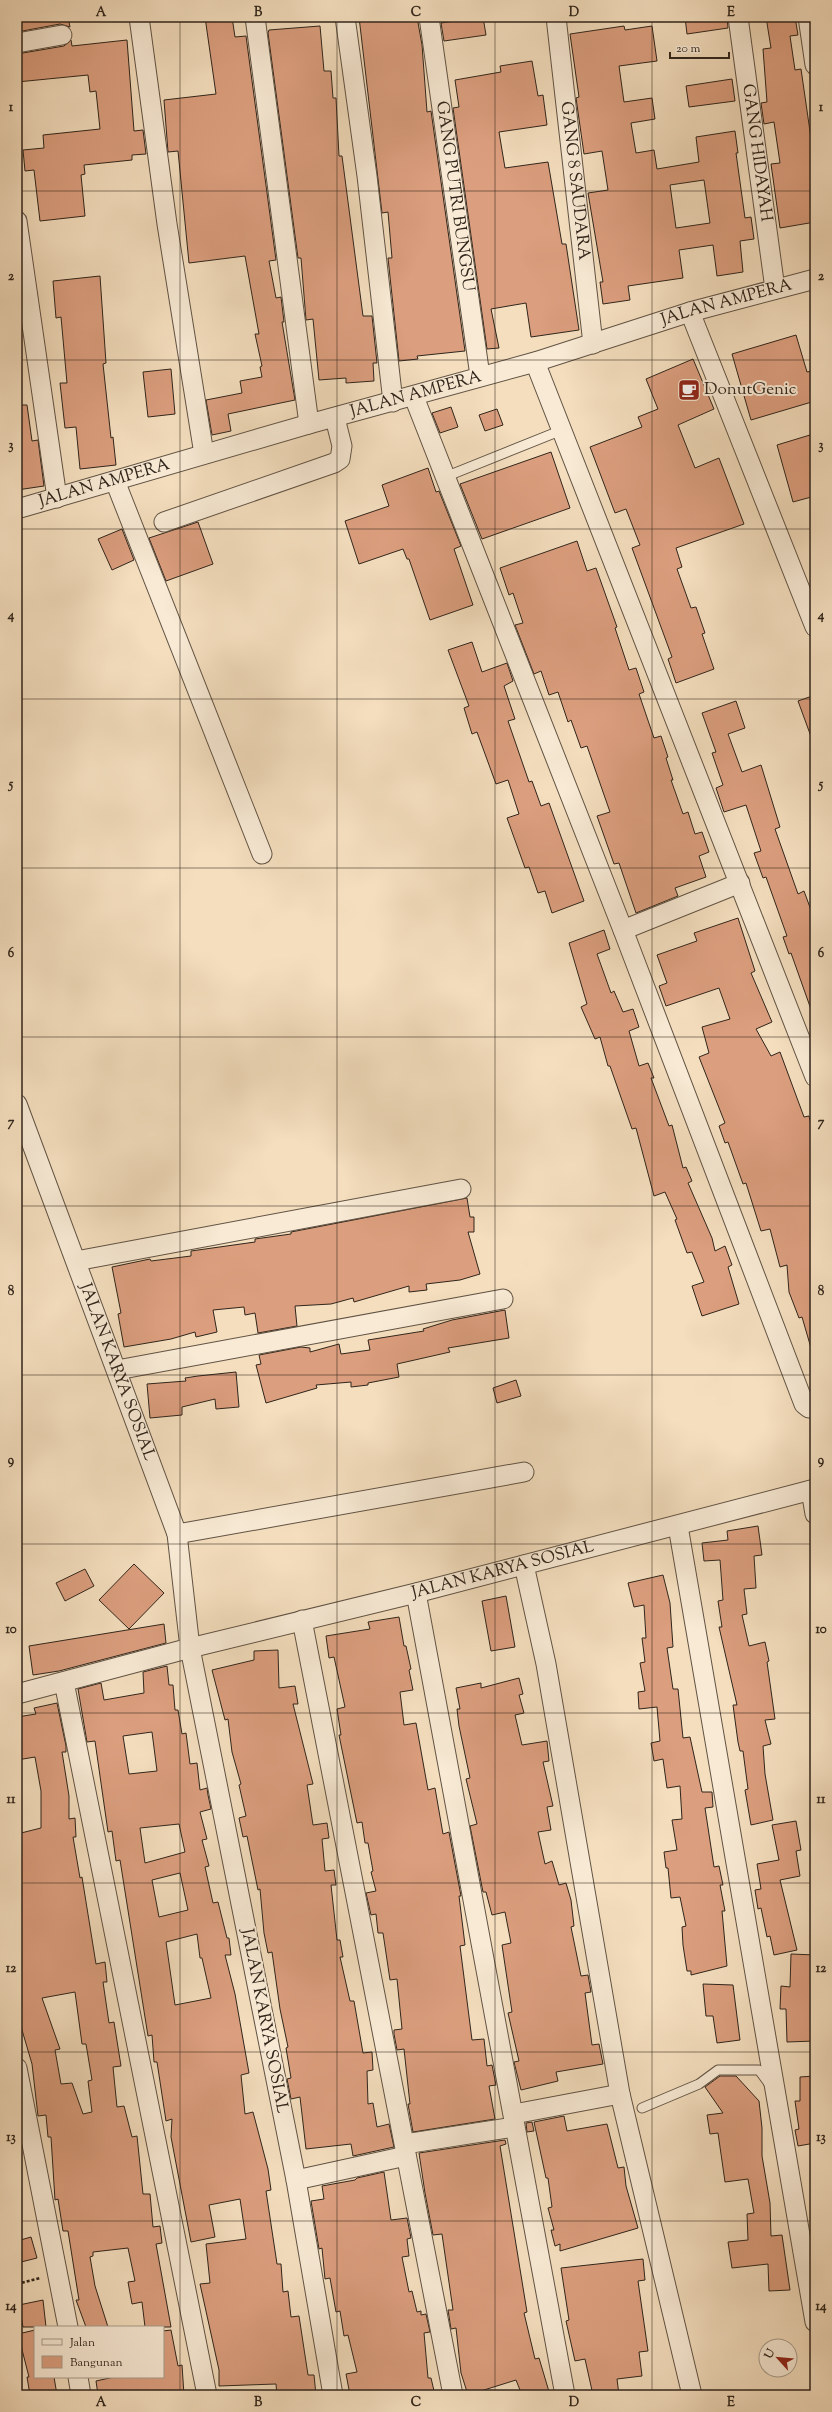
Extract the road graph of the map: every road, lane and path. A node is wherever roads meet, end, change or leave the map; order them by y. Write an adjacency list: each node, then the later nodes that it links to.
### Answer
1 (139, 17): 23 (street)
2 (254, 17): 21 (street)
3 (345, 17): 19 (street)
4 (429, 17): 17 (street, GANG PUTRI BUNGSU)
5 (556, 17): 15 (street, GANG 8 SAUDARA)
6 (738, 17): 13 (street, GANG HIDAYAH)
7 (808, 17): 10 (street)
8 (62, 35): 9 (street)
9 (17, 43)
10 (815, 65)
11 (17, 221): 26 (street)
12 (815, 279): 13 (street, JALAN AMPERA)
13 (775, 289): 14 (street, JALAN AMPERA)
14 (690, 312): 15 (street, JALAN AMPERA); 29 (street)
15 (593, 344): 16 (street, JALAN AMPERA)
16 (535, 362): 17 (street, JALAN AMPERA); 22 (street)
17 (480, 376): 18 (street, JALAN AMPERA)
18 (414, 397): 19 (street, JALAN AMPERA); 24 (street)
19 (393, 402): 20 (street, JALAN AMPERA)
20 (336, 422): 21 (street, JALAN AMPERA); 28 (street)
21 (309, 424): 23 (street, JALAN AMPERA)
22 (562, 430): 24 (lane); 31 (street)
23 (204, 454): 25 (street, JALAN AMPERA)
24 (445, 477): 32 (street)
25 (114, 481): 26 (street, JALAN AMPERA); 30 (street)
26 (58, 498): 27 (street, JALAN AMPERA)
27 (17, 509)
28 (164, 522)
29 (815, 627)
30 (262, 854)
31 (740, 883): 32 (street); 33 (street)
32 (623, 930): 39 (street)
33 (815, 1077)
34 (17, 1104): 36 (street, JALAN KARYA SOSIAL)
35 (461, 1188): 36 (street)
36 (76, 1260): 38 (street, JALAN KARYA SOSIAL)
37 (503, 1299): 38 (street)
38 (117, 1370): 44 (street, JALAN KARYA SOSIAL)
39 (815, 1408)
40 (524, 1472): 44 (street)
41 (813, 1490): 42 (street); 43 (street, JALAN KARYA SOSIAL)
42 (815, 1514)
43 (678, 1526): 45 (street, JALAN KARYA SOSIAL); 52 (street)
44 (177, 1534): 48 (street, JALAN KARYA SOSIAL)
45 (524, 1565): 46 (street, JALAN KARYA SOSIAL); 53 (street)
46 (416, 1593): 47 (street, JALAN KARYA SOSIAL); 55 (street)
47 (302, 1620): 48 (street, JALAN KARYA SOSIAL); 56 (street)
48 (190, 1648): 49 (street); 57 (street, JALAN KARYA SOSIAL)
49 (64, 1682): 50 (street); 62 (street)
50 (17, 1694)
51 (17, 2068): 59 (street)
52 (775, 2091): 54 (lane); 58 (street)
53 (620, 2094): 55 (street); 66 (street)
54 (642, 2108)
55 (514, 2121): 56 (street); 65 (street)
56 (406, 2150): 57 (street); 64 (street)
57 (296, 2180): 63 (street, JALAN KARYA SOSIAL)
58 (815, 2322)
59 (68, 2326)
60 (78, 2378): 61 (street)
61 (81, 2395)
62 (207, 2395)
63 (333, 2395)
64 (453, 2395)
65 (565, 2395)
66 (692, 2395)

